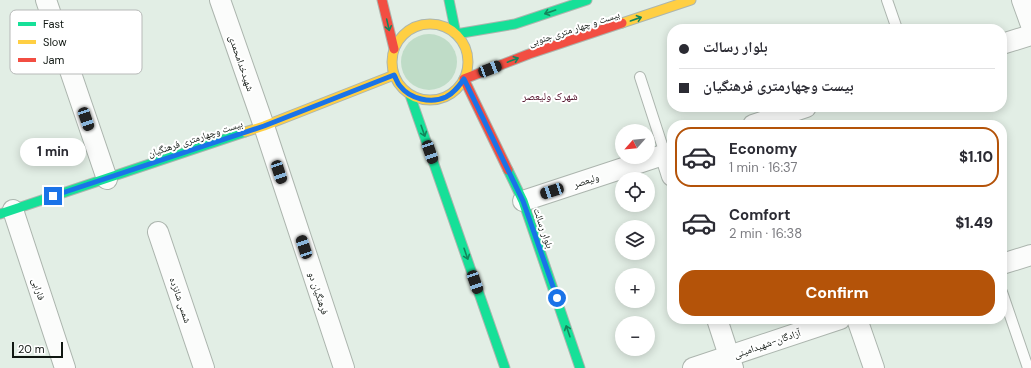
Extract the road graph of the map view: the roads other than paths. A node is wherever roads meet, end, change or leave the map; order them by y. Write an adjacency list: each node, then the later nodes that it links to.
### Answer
1 (46, 0): 9 (street)
2 (220, 0): 23 (street, شهیدخدامحمدی)
3 (382, 0): 15 (street, one-way to 15)
4 (449, 0): 12 (street)
5 (587, 0): 12 (street, one-way to 12)
6 (691, 0): 19 (street, بیست و چهار متری جنوبی, one-way to 6)
7 (887, 0): 10 (lane)
8 (1022, 0): 11 (street)
9 (49, 10)
10 (895, 24)
11 (1031, 25)
12 (456, 34): 15 (street); 19 (street)
13 (1031, 35): 14 (street)
14 (1007, 42)
15 (394, 49): 17 (street)
16 (71, 74): 26 (street)
17 (394, 75): 20 (street); 23 (street, بیست وچهارمتری فرهنگیان)
18 (640, 77): 24 (lane)
19 (464, 79): 20 (street); 27 (street, بلوار رسالت)
20 (410, 95): 40 (street, one-way to 40)
21 (792, 112): 22 (street)
22 (768, 120)
23 (264, 126): 26 (street, بیست وچهارمتری فرهنگیان); 39 (street, فرهنگیان دو)
24 (667, 150)
25 (667, 153): 27 (street, ولیعصر)
26 (107, 179): 28 (street, بیست وچهارمتری فرهنگیان)
27 (523, 201): 41 (street, بلوار رسالت, one-way to 27)
28 (7, 212): 37 (street, فارابی)
29 (158, 232): 38 (street, شمس شانزده)
30 (1031, 255): 31 (street)
31 (1007, 262)
32 (1007, 307): 44 (lane)
33 (719, 324): 36 (street)
34 (827, 324): 36 (street, آزادگان-شهیدامینی)
35 (859, 324): 43 (street)
36 (731, 362): 42 (street, آزادگان-شهیدامینی)
37 (65, 368)
38 (204, 368)
39 (344, 368)
40 (505, 368)
41 (580, 368)
42 (693, 368)
43 (874, 368)
44 (1028, 368)

